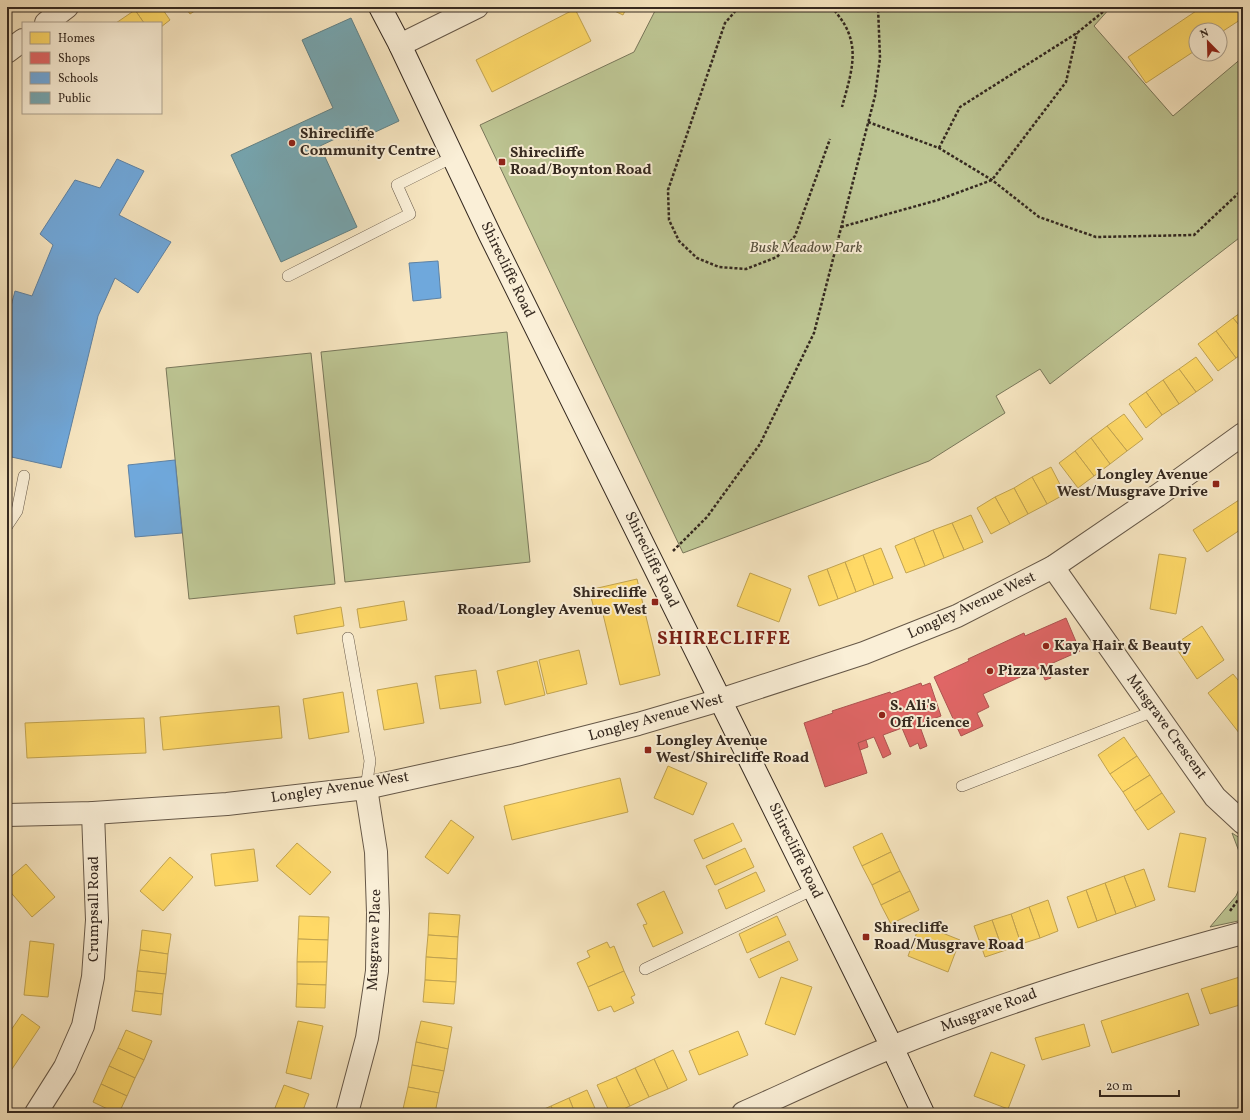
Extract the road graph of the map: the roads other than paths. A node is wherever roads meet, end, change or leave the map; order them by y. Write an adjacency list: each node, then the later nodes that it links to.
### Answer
1 (67, 7): 4 (street)
2 (380, 7): 6 (street, Shirecliffe Road)
3 (477, 7): 6 (street)
4 (47, 22)
5 (22, 41): 7 (street)
6 (400, 45): 8 (street, Shirecliffe Road)
7 (7, 52)
8 (453, 157): 9 (lane); 15 (street, Shirecliffe Road)
9 (288, 276)
10 (1243, 434): 13 (street, Longley Avenue West)
11 (24, 476): 12 (lane)
12 (7, 526)
13 (1053, 567): 15 (street, Longley Avenue West); 16 (street, Musgrave Crescent)
14 (348, 638): 18 (lane)
15 (720, 700): 18 (street, Longley Avenue West); 22 (street, Shirecliffe Road)
16 (1154, 711): 17 (lane); 21 (street, Musgrave Crescent)
17 (962, 786)
18 (366, 788): 19 (street, Longley Avenue West); 27 (street, Musgrave Place)
19 (93, 813): 20 (street, Longley Avenue West); 26 (street, Crumpsall Road)
20 (7, 815)
21 (1243, 823)
22 (814, 889): 24 (lane); 25 (street, Shirecliffe Road)
23 (1243, 933): 25 (street, Musgrave Road)
24 (645, 969)
25 (892, 1047): 28 (street, Musgrave Road); 29 (street, Shirecliffe Road)
26 (36, 1113)
27 (347, 1113)
28 (743, 1113)
29 (923, 1113)

